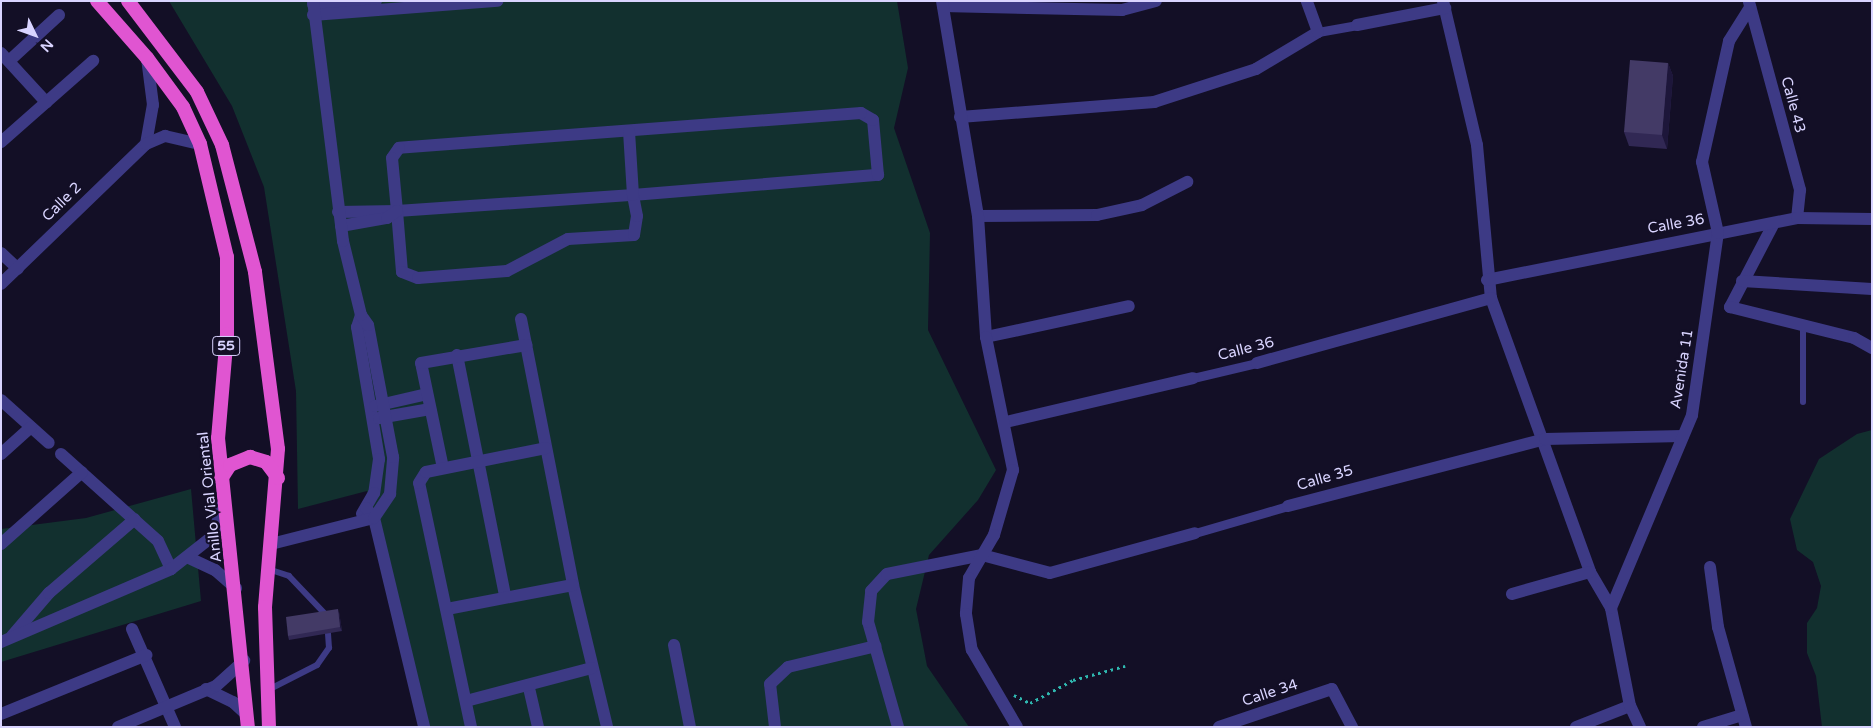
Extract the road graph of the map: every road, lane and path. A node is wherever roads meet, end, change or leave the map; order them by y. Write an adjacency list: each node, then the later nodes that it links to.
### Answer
1 (97, 1): 17 (highway, Anillo Vial Oriental / 55)
2 (128, 1): 71 (highway)
3 (376, 1): 12 (street)
4 (497, 1): 8 (street)
5 (1156, 1): 9 (street)
6 (1307, 1): 15 (street)
7 (399, 3): 8 (street); 12 (street)
8 (424, 3)
9 (942, 4): 20 (street)
10 (1749, 4): 30 (street, Calle 43); 34 (street, Avenida 11)
11 (1444, 5): 14 (street); 37 (street)
12 (313, 7): 28 (street)
13 (59, 15): 16 (street)
14 (1356, 25): 15 (street)
15 (1318, 32): 20 (street)
16 (5, 57): 19 (street)
17 (147, 58): 23 (street); 24 (highway, Anillo Vial Oriental / 55)
18 (94, 61): 19 (street)
19 (46, 102): 22 (street)
20 (960, 117): 29 (street)
21 (629, 131): 26 (street); 26 (street); 27 (street)
22 (4, 135)
23 (146, 144): 24 (street, Calle 2); 36 (street, Calle 2)
24 (200, 144): 72 (highway, Anillo Vial Oriental / 55)
25 (1186, 182): 29 (street)
26 (633, 196): 27 (street); 27 (street)
27 (397, 211): 28 (street); 33 (street)
28 (338, 212): 33 (street)
29 (978, 216): 48 (street)
30 (1797, 218): 31 (street, Calle 36); 32 (street, Calle 36)
31 (1872, 219)
32 (1774, 223): 34 (street, Calle 36); 38 (street)
33 (341, 226): 45 (street)
34 (1718, 233): 37 (street, Calle 36); 42 (street, Avenida 11)
35 (1, 253): 36 (street)
36 (18, 269): 39 (street, Calle 2)
37 (1488, 280): 41 (street)
38 (1742, 281): 40 (street); 44 (street)
39 (1, 284)
40 (1872, 289)
41 (1491, 298): 52 (street, Calle 36); 63 (street)
42 (1708, 304): 44 (street); 62 (street, Avenida 11)
43 (1128, 306): 48 (street)
44 (1730, 307): 47 (street)
45 (360, 315): 58 (street); 59 (street)
46 (521, 319): 49 (street)
47 (1803, 325): 50 (street); 56 (lane)
48 (986, 337): 60 (street)
49 (526, 345): 51 (street); 65 (street)
50 (1872, 348)
51 (456, 355): 54 (street); 68 (street)
52 (1257, 363): 53 (street, Calle 36)
53 (1193, 378): 60 (street, Calle 36)
54 (426, 394): 57 (street); 58 (street)
55 (1, 400): 61 (street)
56 (1803, 402)
57 (430, 409): 58 (street); 69 (street)
58 (384, 411): 59 (street); 75 (street)
59 (370, 413): 75 (street)
60 (1006, 422): 80 (street)
61 (31, 428): 64 (street); 66 (street)
62 (1683, 436): 63 (street, Calle 35); 90 (street, Avenida 11)
63 (1545, 439): 74 (street, Calle 35); 85 (street)
64 (49, 443)
65 (546, 448): 68 (street); 86 (street)
66 (1, 454)
67 (61, 454): 70 (street)
68 (478, 459): 69 (street); 89 (street)
69 (443, 468): 91 (street)
70 (82, 472): 76 (street); 78 (street)
71 (279, 478): 72 (highway); 79 (highway)
72 (222, 479): 73 (highway, Anillo Vial Oriental / 55)
73 (224, 499): 81 (street); 87 (highway, Anillo Vial Oriental / 55)
74 (1288, 506): 77 (street, Calle 35)
75 (370, 513): 79 (street); 115 (street)
76 (135, 519): 83 (street); 95 (street)
77 (1195, 532): 80 (street, Calle 35)
78 (1, 544)
79 (271, 544): 84 (highway)
80 (982, 555): 97 (street); 105 (street)
81 (189, 558): 83 (street); 87 (street)
82 (1710, 567): 111 (street)
83 (171, 569): 95 (street)
84 (268, 569): 92 (lane); 104 (highway)
85 (1590, 572): 88 (street); 90 (street)
86 (573, 585): 89 (street); 101 (street)
87 (236, 588): 99 (highway, Anillo Vial Oriental / 55)
88 (1512, 594)
89 (505, 595): 91 (street)
90 (1611, 608): 108 (street)
91 (447, 609): 106 (street)
92 (326, 614)
93 (132, 629): 98 (street)
94 (328, 633): 104 (lane)
95 (5, 641)
96 (674, 645): 119 (street)
97 (876, 646): 120 (street); 121 (street)
98 (146, 655): 107 (street); 109 (street)
99 (244, 660): 103 (street); 110 (highway, Anillo Vial Oriental / 55)
100 (1125, 666): 105 (path)
101 (592, 668): 102 (street); 118 (street)
102 (529, 688): 106 (street); 117 (street)
103 (206, 689): 107 (street); 110 (street)
104 (267, 690): 114 (highway)
105 (997, 692): 122 (street)
106 (466, 701): 116 (street)
107 (165, 705): 112 (street); 113 (street)
108 (1630, 706): 125 (street); 126 (street)
109 (1, 714)
110 (248, 721)
111 (1744, 721): 127 (street)
112 (118, 727)
113 (175, 727)
114 (269, 727)
115 (424, 727)
116 (471, 727)
117 (538, 727)
118 (607, 727)
119 (690, 727)
120 (775, 727)
121 (898, 727)
122 (1017, 727)
123 (1219, 727): 124 (street, Calle 34)
124 (1352, 727)
125 (1576, 727)
126 (1640, 727)
127 (1703, 727)

